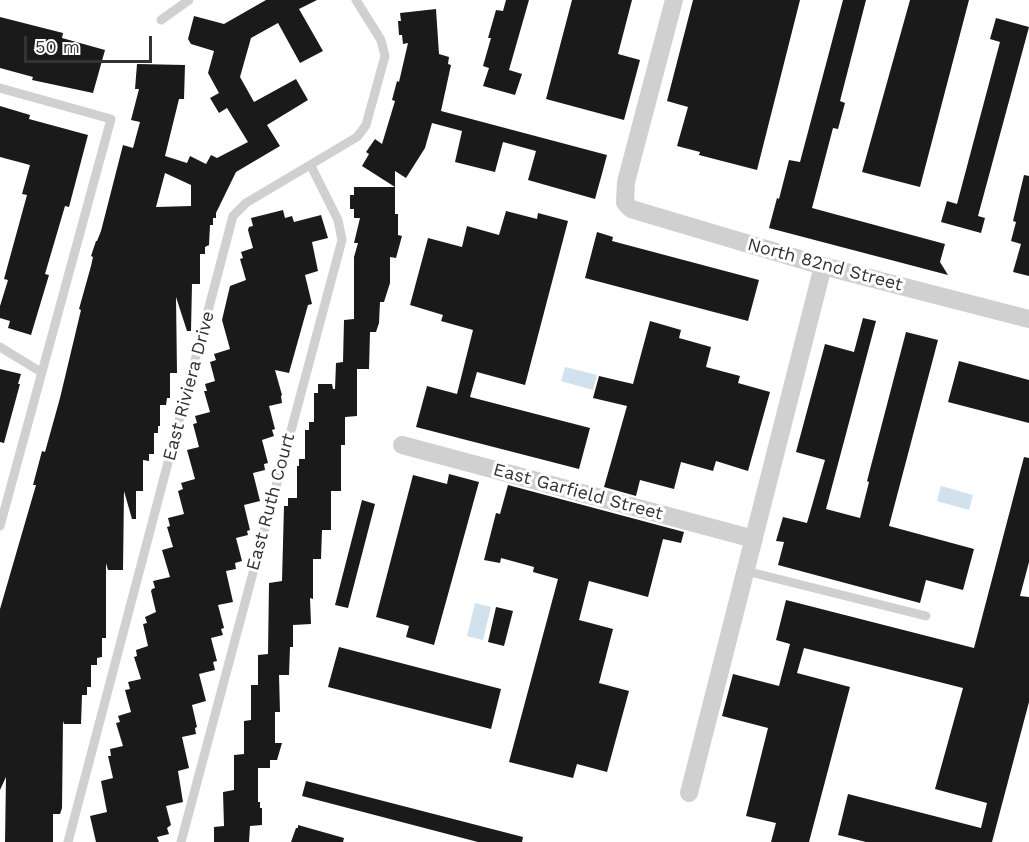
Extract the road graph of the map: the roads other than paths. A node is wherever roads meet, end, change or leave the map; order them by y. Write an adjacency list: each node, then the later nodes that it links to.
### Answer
1 (189, 0): 4 (lane)
2 (356, 0): 6 (lane, East Riviera Drive)
3 (674, 0): 7 (street, North 82nd Street)
4 (161, 20)
5 (0, 87): 10 (lane)
6 (310, 166): 17 (lane, East Riviera Drive); 18 (lane, East Ruth Court)
7 (823, 266): 8 (street, North 82nd Street); 13 (street)
8 (1029, 319)
9 (0, 347): 10 (lane)
10 (41, 372): 12 (lane)
11 (402, 445): 13 (street, East Garfield Street)
12 (0, 526)
13 (754, 539): 14 (street)
14 (746, 571): 15 (lane); 16 (street)
15 (926, 616)
16 (689, 793)
17 (68, 842)
18 (181, 842)

